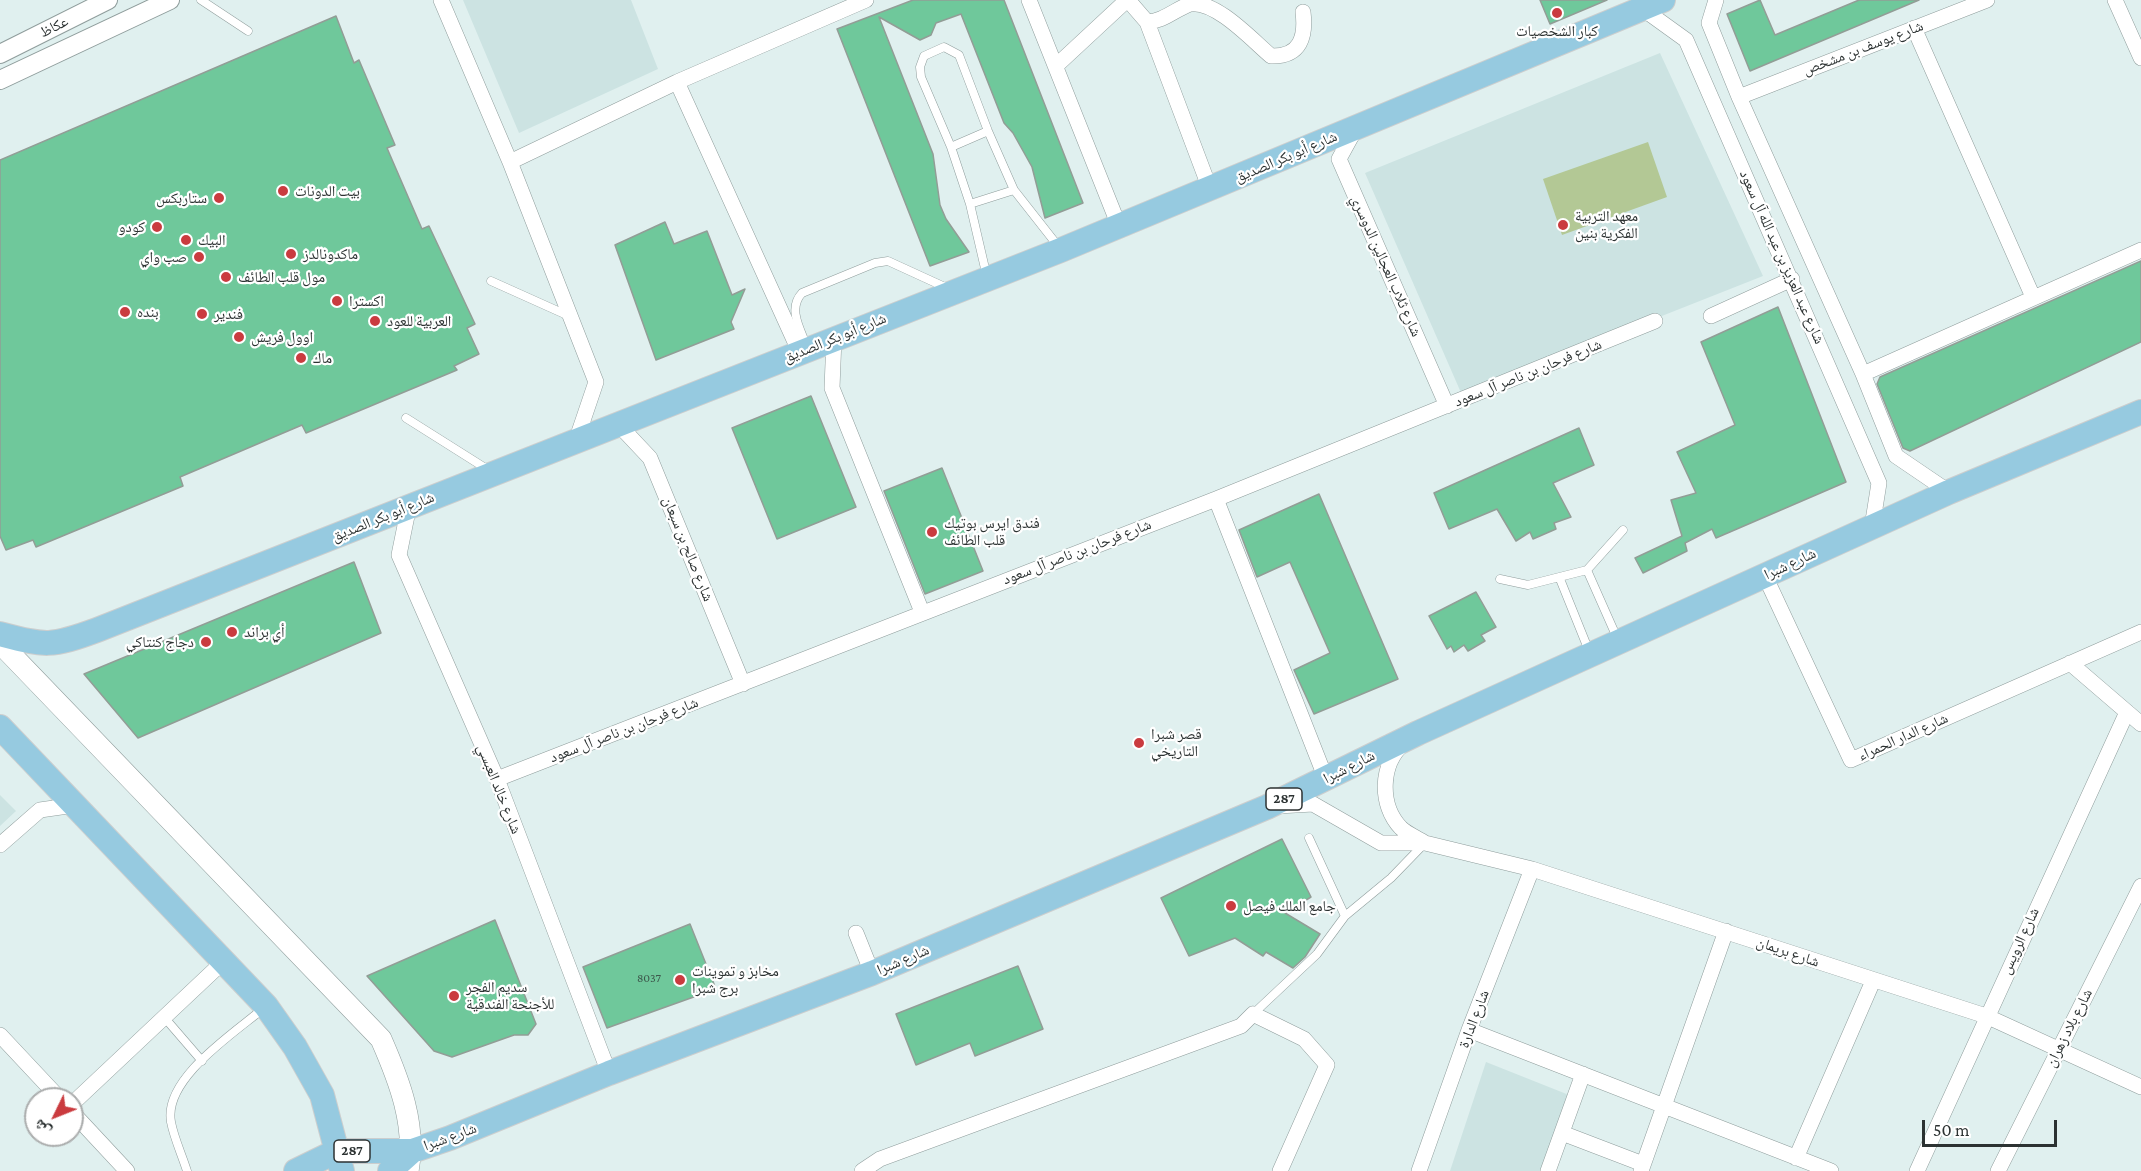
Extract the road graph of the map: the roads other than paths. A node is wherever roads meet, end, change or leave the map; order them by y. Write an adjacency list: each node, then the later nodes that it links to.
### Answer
1 (108, 0): 16 (street, عكاظ)
2 (170, 0): 19 (street)
3 (201, 0): 15 (lane)
4 (441, 0): 25 (street)
5 (866, 0): 20 (street)
6 (1029, 0): 18 (street)
7 (1127, 0): 13 (street); 18 (street)
8 (1716, 0): 21 (street, شارع عبد العزيز بن عبد الله آل سعود)
9 (1987, 0): 14 (street, شارع يوسف بن مشخص)
10 (2115, 0): 17 (street)
11 (1653, 5): 22 (main road, شارع أبو بكر الصديق); 33 (street, شارع عبد العزيز بن عبد الله آل سعود)
12 (1303, 12): 13 (street)
13 (1147, 22): 26 (street)
14 (1914, 28): 21 (street, شارع يوسف بن مشخص); 36 (street)
15 (248, 31)
16 (0, 54)
17 (2141, 58)
18 (1057, 65): 29 (street)
19 (0, 80)
20 (677, 82): 25 (street); 41 (street)
21 (1739, 97): 42 (street, شارع عبد العزيز بن عبد الله آل سعود)
22 (1356, 128): 26 (main road, شارع أبو بكر الصديق); 43 (street, شارع ثلاب العجالين الدوسري)
23 (988, 131): 24 (lane); 24 (lane); 27 (lane)
24 (951, 147): 28 (lane)
25 (510, 162): 38 (street)
26 (1210, 189): 29 (main road, شارع أبو بكر الصديق)
27 (1014, 190): 28 (lane); 30 (lane)
28 (970, 204): 32 (lane)
29 (1119, 226): 30 (main road, شارع أبو بكر الصديق)
30 (1061, 250): 32 (main road, شارع أبو بكر الصديق)
31 (2141, 250): 36 (street)
32 (987, 278): 35 (main road, شارع أبو بكر الصديق)
33 (1792, 279): 37 (street); 52 (street, شارع عبد العزيز بن عبد الله آل سعود)
34 (491, 281): 38 (lane)
35 (954, 291): 40 (main road, شارع أبو بكر الصديق); 41 (lane)
36 (2033, 297): 42 (street)
37 (1711, 316)
38 (572, 318): 47 (street)
39 (1655, 321): 43 (street, شارع فرحان بن ناصر آل سعود)
40 (834, 338): 41 (main road, شارع أبو بكر الصديق); 58 (street)
41 (804, 351): 46 (main road, شارع أبو بكر الصديق)
42 (1863, 374): 49 (street, شارع عبد العزيز بن عبد الله آل سعود)
43 (1447, 406): 50 (street, شارع فرحان بن ناصر آل سعود)
44 (2141, 412): 49 (main road, شارع شبرا / 287)
45 (406, 418): 48 (lane)
46 (618, 424): 47 (main road, شارع أبو بكر الصديق); 65 (street, شارع صالح بن سبعان)
47 (576, 441): 48 (main road, شارع أبو بكر الصديق)
48 (494, 473): 51 (main road, شارع أبو بكر الصديق)
49 (1949, 492): 52 (main road, شارع شبرا / 287)
50 (1216, 499): 58 (street, شارع فرحان بن ناصر آل سعود); 71 (street)
51 (410, 506): 60 (main road, شارع أبو بكر الصديق); 70 (street, شارع خالد العبسي)
52 (1872, 527): 55 (main road, شارع شبرا / 287)
53 (1623, 530): 54 (lane)
54 (1587, 570): 57 (lane); 61 (lane)
55 (1765, 576): 61 (main road, شارع شبرا / 287); 64 (street, شارع الدار الحمراء)
56 (1500, 579): 57 (lane)
57 (1560, 579): 63 (lane)
58 (922, 612): 65 (street, شارع فرحان بن ناصر آل سعود)
59 (2141, 632): 64 (street, شارع الدار الحمراء)
60 (0, 633)
61 (1619, 642): 63 (main road, شارع شبرا / 287)
62 (0, 643): 103 (main road)
63 (1591, 655): 69 (main road, شارع شبرا / 287)
64 (2070, 663): 66 (street)
65 (743, 684): 70 (street, شارع فرحان بن ناصر آل سعود)
66 (2127, 712): 67 (street); 87 (street, شارع الرويس)
67 (2141, 724)
68 (1, 730): 72 (main road)
69 (1418, 732): 71 (main road, شارع شبرا / 287); 75 (street)
70 (497, 779): 93 (street, شارع خالد العبسي)
71 (1326, 779): 73 (main road, شارع شبرا / 287)
72 (75, 805): 76 (street); 82 (main road)
73 (1267, 807): 75 (street); 83 (main road, شارع شبرا / 287)
74 (1309, 838): 79 (lane)
75 (1425, 843): 77 (street, شارع بريمان); 79 (lane)
76 (0, 845)
77 (1532, 868): 80 (street, شارع بريمان); 89 (street, شارع الدارة)
78 (2141, 886): 91 (street, شارع بلاد زهران)
79 (1345, 916): 86 (lane)
80 (1726, 932): 84 (street, شارع بريمان); 98 (street)
81 (856, 933): 83 (street)
82 (224, 961): 85 (main road); 88 (street)
83 (872, 973): 93 (main road, شارع شبرا / 287)
84 (1873, 981): 87 (street, شارع بريمان); 101 (street)
85 (266, 1006): 92 (lane); 102 (main road)
86 (1253, 1014): 109 (street); 110 (street)
87 (1986, 1016): 91 (street, شارع بريمان); 114 (street, شارع الرويس)
88 (164, 1017): 92 (lane); 97 (street)
89 (1469, 1030): 94 (street); 111 (street, شارع الدارة)
90 (0, 1035): 95 (street)
91 (2059, 1048): 96 (street, شارع بريمان); 115 (street, شارع بلاد زهران)
92 (202, 1061): 106 (lane)
93 (609, 1073): 103 (main road, شارع شبرا / 287)
94 (1583, 1074): 98 (street); 100 (street)
95 (49, 1087)
96 (2141, 1087)
97 (84, 1093)
98 (1662, 1106): 101 (street); 104 (street)
99 (84, 1125): 105 (street)
100 (1562, 1133): 104 (street); 112 (street)
101 (1796, 1158): 113 (street)
102 (339, 1161): 103 (main road, 287); 107 (main road, 287)
103 (410, 1161): 108 (main road, 287)
104 (1642, 1168)
105 (127, 1171)
106 (187, 1171)
107 (296, 1171)
108 (390, 1171)
109 (862, 1171)
110 (1280, 1171)
111 (1419, 1171)
112 (1548, 1171)
113 (1831, 1171)
114 (1917, 1171)
115 (1998, 1171)

